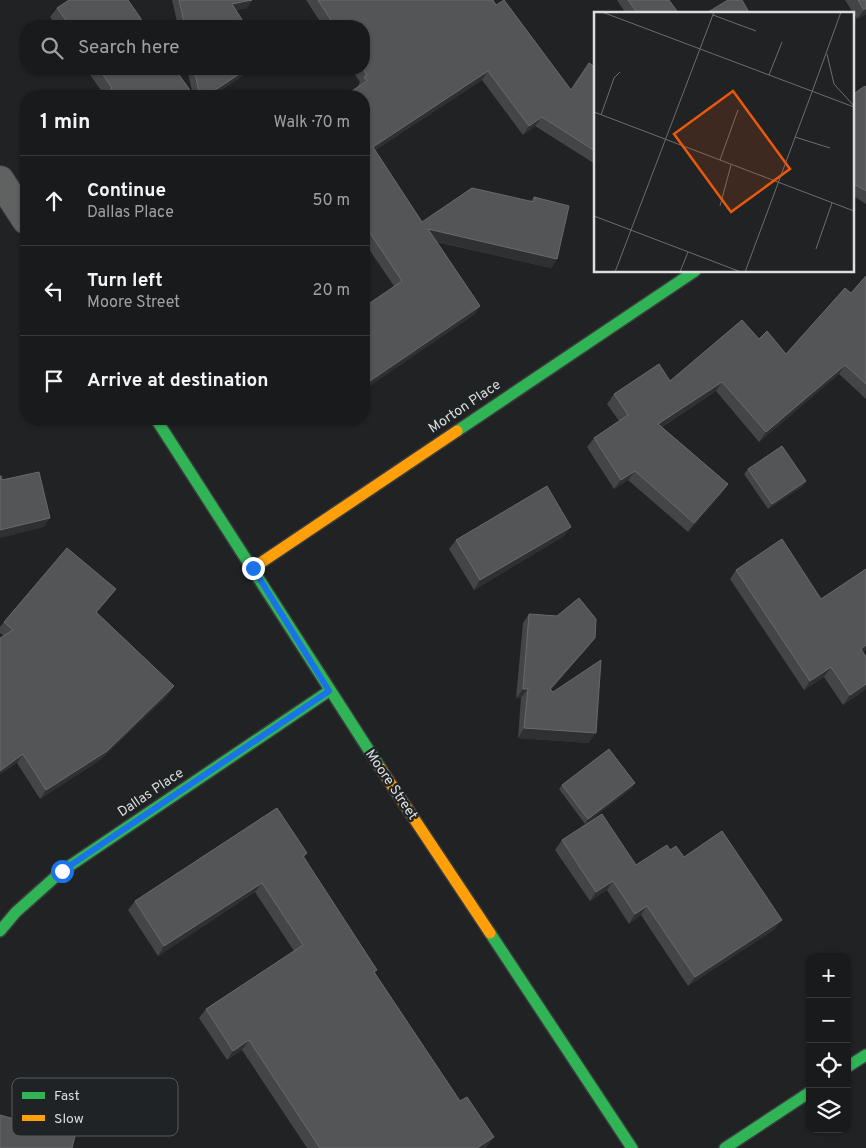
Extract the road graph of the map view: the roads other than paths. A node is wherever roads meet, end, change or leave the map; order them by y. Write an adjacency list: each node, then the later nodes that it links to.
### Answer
1 (0, 180): 2 (street)
2 (20, 211)
3 (694, 272): 5 (street, Morton Place)
4 (160, 425): 5 (street, Moore Street)
5 (253, 568): 6 (street, Moore Street)
6 (329, 691): 7 (street, Dallas Place); 11 (street, Moore Street)
7 (0, 931)
8 (866, 1055): 9 (street)
9 (851, 1064)
10 (806, 1095): 12 (street)
11 (632, 1148)
12 (726, 1148)

